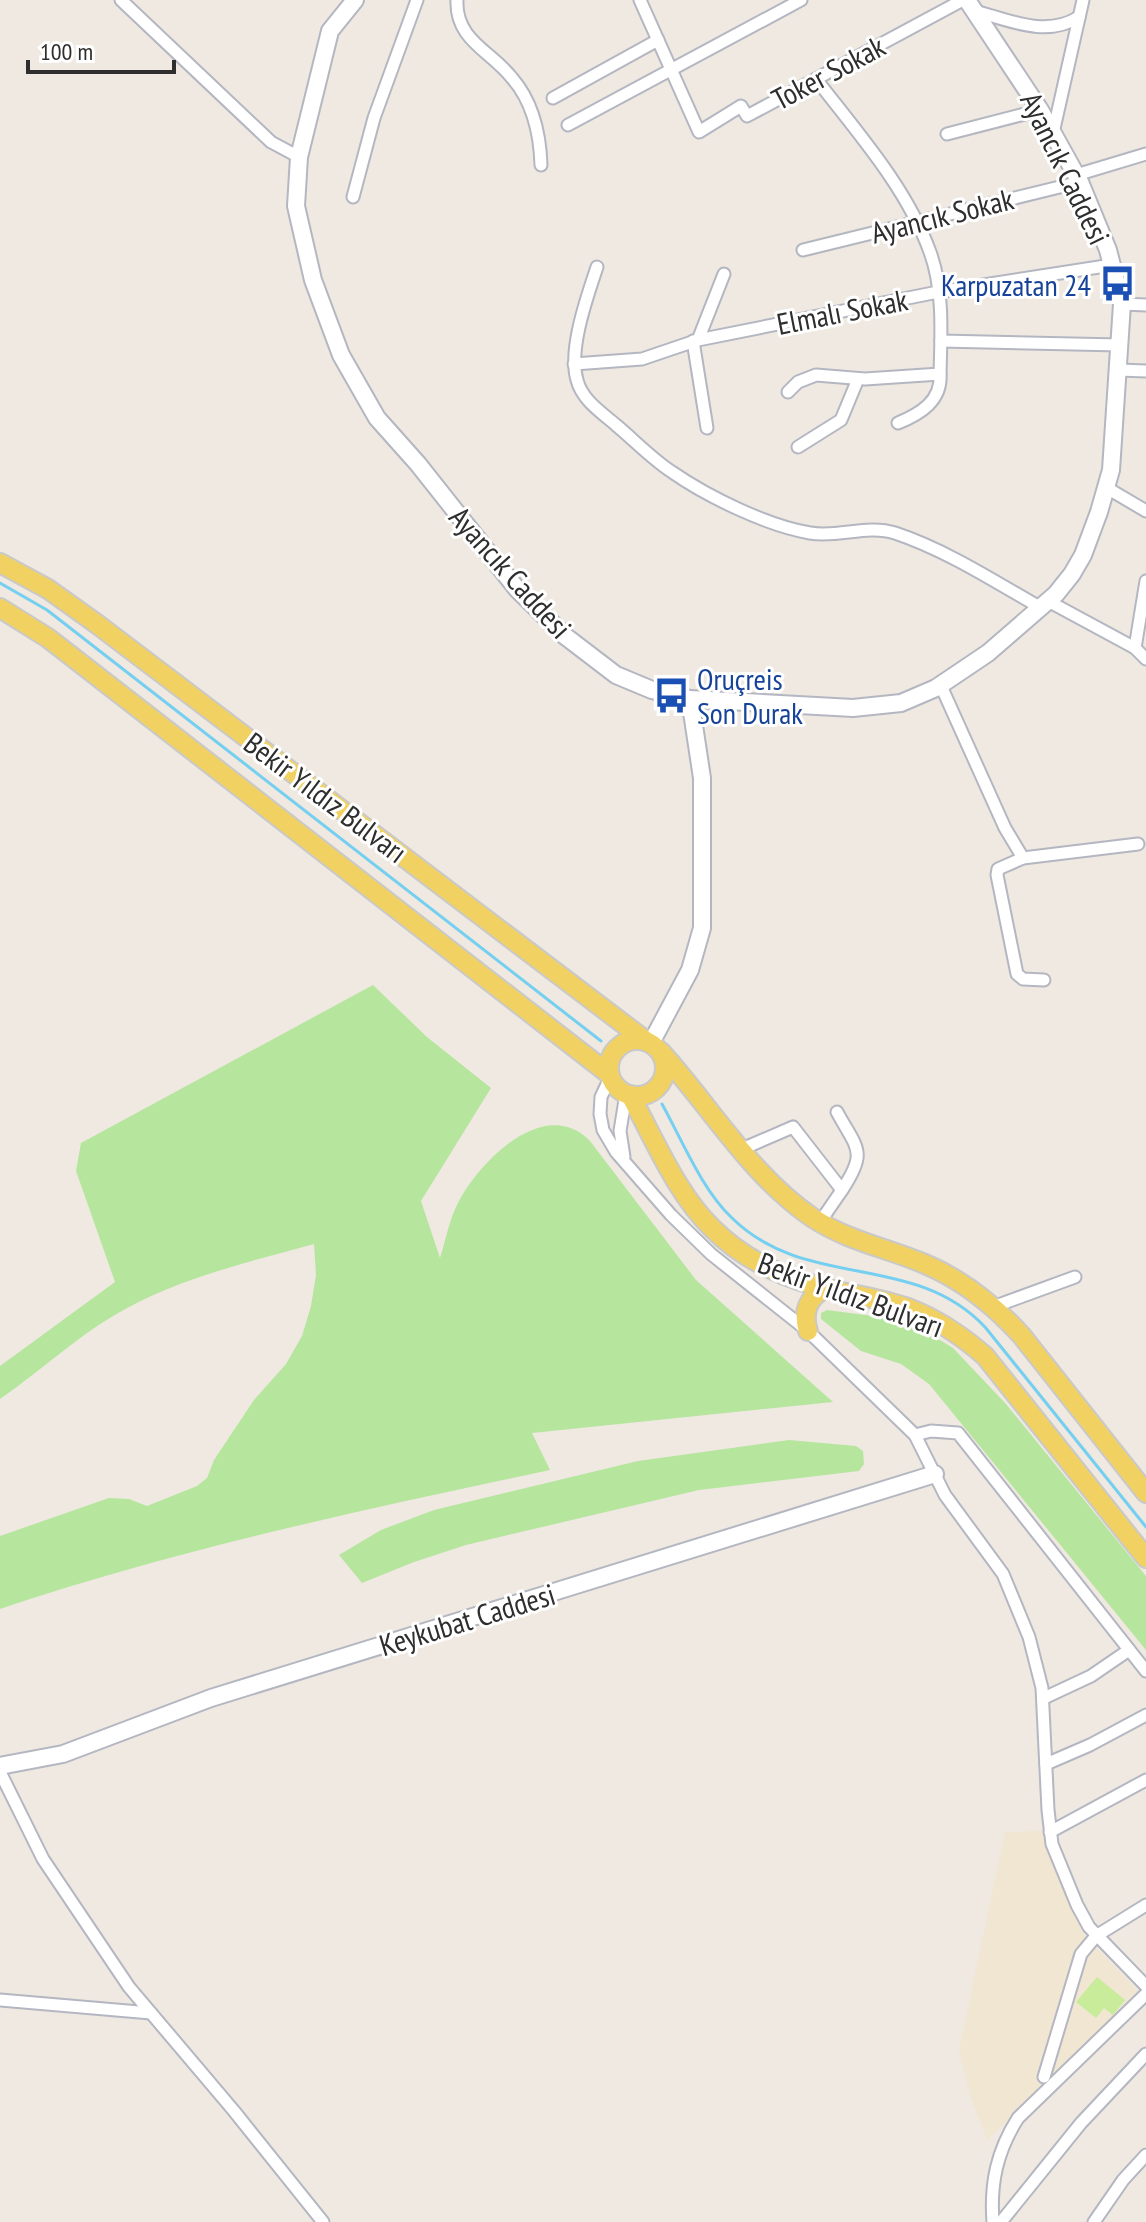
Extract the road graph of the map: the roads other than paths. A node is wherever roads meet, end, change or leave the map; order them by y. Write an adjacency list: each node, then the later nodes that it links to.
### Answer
1 (121, 0): 19 (street)
2 (355, 0): 19 (street, Ayancık Caddesi)
3 (417, 0): 22 (street)
4 (457, 0): 20 (street)
5 (801, 0): 11 (street)
6 (1083, 0): 9 (street)
7 (643, 1): 10 (street)
8 (968, 4): 9 (street); 12 (street, Toker Sokak); 14 (street, Ayancık Caddesi)
9 (1079, 17): 16 (street)
10 (658, 40): 11 (street); 13 (street)
11 (671, 70): 12 (street, Toker Sokak); 15 (street)
12 (816, 79): 23 (street)
13 (553, 98)
14 (1040, 110): 16 (street, Ayancık Caddesi); 17 (street)
15 (568, 125)
16 (1053, 133): 21 (street, Ayancık Caddesi)
17 (947, 134)
18 (1146, 154): 21 (street, Ayancık Sokak)
19 (299, 157): 52 (street, Ayancık Caddesi)
20 (541, 165)
21 (1078, 178): 23 (street, Ayancık Sokak); 25 (street, Ayancık Caddesi)
22 (353, 197)
23 (915, 221): 24 (street, Ayancık Sokak); 28 (street)
24 (803, 250)
25 (1112, 265): 28 (street, Elmalı Sokak); 29 (street, Ayancık Caddesi)
26 (597, 267): 34 (street)
27 (724, 274): 31 (street)
28 (938, 292): 31 (street, Elmalı Sokak); 32 (street)
29 (1122, 304): 30 (street); 33 (street, Ayancık Caddesi)
30 (1146, 305)
31 (695, 340): 34 (street, Elmalı Sokak); 41 (street)
32 (941, 341): 33 (street); 37 (street)
33 (1120, 345): 35 (street, Ayancık Caddesi)
34 (574, 364): 47 (street)
35 (1119, 370): 36 (street); 43 (street, Ayancık Caddesi)
36 (1146, 371)
37 (940, 374): 38 (street); 40 (street)
38 (858, 379): 39 (street); 42 (street)
39 (788, 392)
40 (898, 423)
41 (707, 428)
42 (798, 447)
43 (1107, 488): 44 (street); 47 (street, Ayancık Caddesi)
44 (1146, 511)
45 (0, 563): 56 (main road, Bekir Yıldız Bulvarı)
46 (1146, 581): 49 (street)
47 (1045, 604): 49 (street); 51 (street, Ayancık Caddesi)
48 (0, 608): 57 (main road, Bekir Yıldız Bulvarı)
49 (1135, 648): 50 (street)
50 (1146, 659)
51 (941, 686): 52 (street, Ayancık Caddesi); 54 (street)
52 (690, 699): 56 (street)
53 (1138, 844): 54 (street)
54 (1023, 858): 55 (street)
55 (1044, 980)
56 (653, 1045): 57 (main road); 58 (main road); 60 (main road, Bekir Yıldız Bulvarı)
57 (609, 1076): 58 (main road); 61 (street)
58 (628, 1094): 61 (street); 65 (main road, Bekir Yıldız Bulvarı)
59 (837, 1112): 62 (street)
60 (742, 1149): 62 (street); 63 (main road, Bekir Yıldız Bulvarı)
61 (628, 1165): 67 (street)
62 (842, 1190): 63 (street)
63 (820, 1222): 66 (main road, Bekir Yıldız Bulvarı)
64 (1075, 1277): 66 (street)
65 (825, 1288): 67 (main road); 71 (main road, Bekir Yıldız Bulvarı)
66 (993, 1307): 70 (main road, Bekir Yıldız Bulvarı)
67 (808, 1331): 68 (street)
68 (915, 1435): 69 (street); 72 (street)
69 (935, 1474): 74 (street); 77 (street, Keykubat Caddesi)
70 (1146, 1493)
71 (1146, 1558)
72 (1129, 1650): 73 (street); 74 (street)
73 (1146, 1671)
74 (1044, 1698): 76 (street)
75 (1146, 1715): 76 (street)
76 (1046, 1764): 79 (street)
77 (0, 1769): 85 (street)
78 (1146, 1780): 79 (street)
79 (1050, 1832): 81 (street)
80 (1146, 1905): 81 (street)
81 (1096, 1936): 82 (street); 87 (street)
82 (1146, 1986)
83 (1146, 1994): 90 (street)
84 (0, 2000): 85 (street)
85 (151, 2013): 89 (street)
86 (1146, 2054): 91 (street)
87 (1044, 2077)
88 (1146, 2155): 92 (street)
89 (323, 2222)
90 (993, 2222)
91 (1001, 2222)
92 (1094, 2222)

